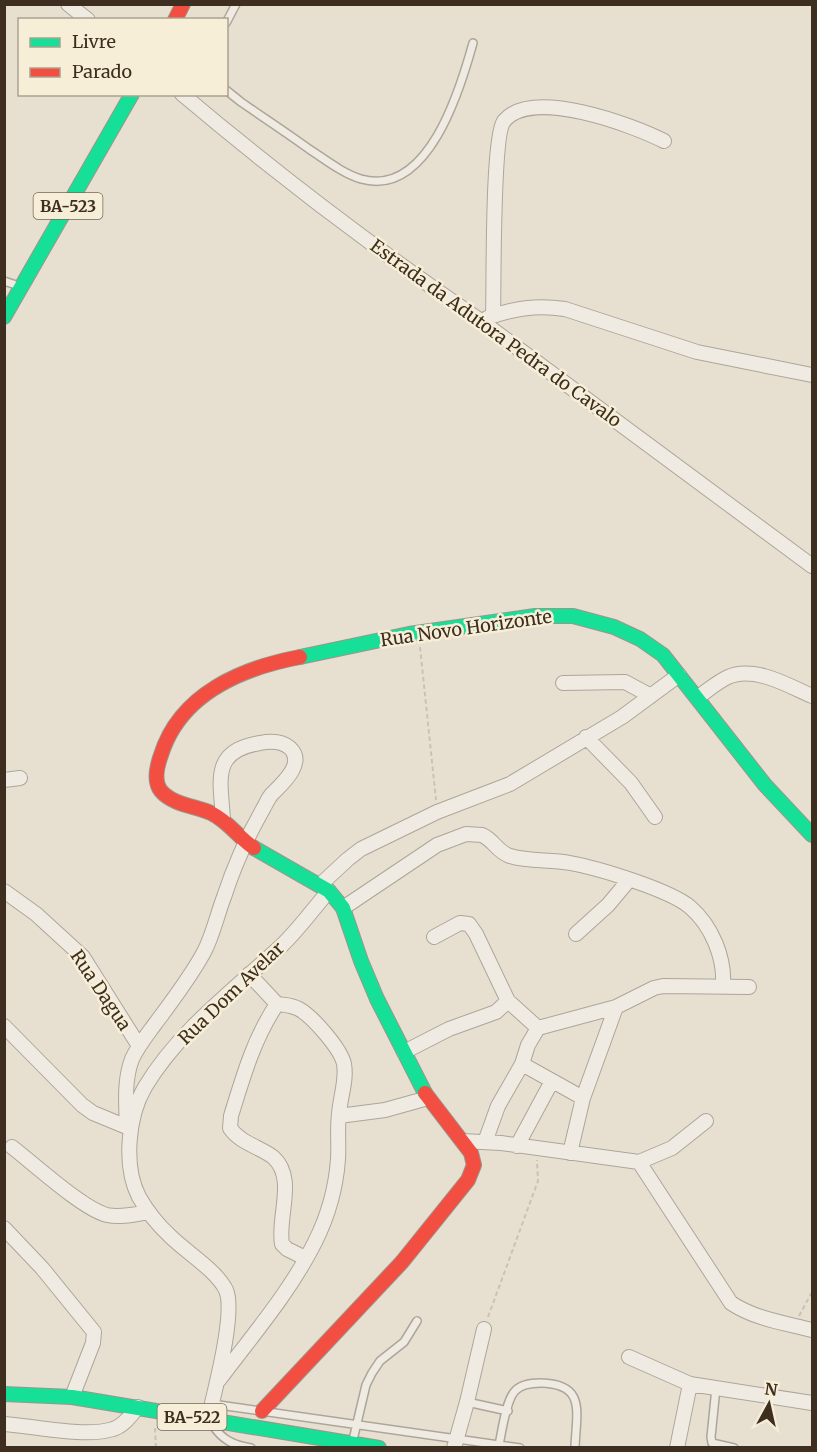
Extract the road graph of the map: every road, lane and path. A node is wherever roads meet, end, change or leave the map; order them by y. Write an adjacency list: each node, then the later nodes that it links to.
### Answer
1 (68, 4): 4 (street)
2 (183, 4): 5 (street)
3 (236, 4): 6 (lane)
4 (86, 18)
5 (176, 18)
6 (228, 19)
7 (473, 44): 8 (lane)
8 (228, 92)
9 (131, 96): 13 (street, BA-523)
10 (184, 96): 15 (street, Estrada da Adutora Pedra do Cavalo)
11 (664, 141): 15 (street)
12 (4, 281): 13 (lane)
13 (22, 287): 14 (street, BA-523)
14 (4, 317)
15 (487, 318): 16 (street); 17 (street, Estrada da Adutora Pedra do Cavalo)
16 (813, 375)
17 (813, 566)
18 (418, 632): 19 (street, Rua Novo Horizonte); 27 (path); 29 (street, Rua Novo Horizonte)
19 (679, 675): 21 (street, Rua Dom Avelar); 23 (street, Rua Novo Horizonte)
20 (563, 683): 21 (street)
21 (651, 696): 24 (street, Rua Dom Avelar)
22 (813, 696): 23 (street)
23 (697, 698): 30 (street, Rua Novo Horizonte)
24 (586, 737): 27 (street, Rua Dom Avelar); 28 (street)
25 (20, 778): 26 (street)
26 (4, 780)
27 (437, 812): 33 (street, Rua Dom Avelar)
28 (655, 817)
29 (223, 820): 31 (street); 31 (street)
30 (813, 835)
31 (245, 841): 33 (street); 46 (street)
32 (629, 880): 35 (street); 36 (street); 39 (street)
33 (324, 888): 35 (street); 38 (street, Rua Dom Avelar)
34 (4, 891): 46 (street, Rua Dagua)
35 (343, 908): 47 (street)
36 (576, 934)
37 (434, 937): 41 (street)
38 (249, 974): 42 (street); 54 (street, Rua Dom Avelar)
39 (723, 986): 40 (street); 43 (street)
40 (749, 987)
41 (508, 1001): 45 (street); 47 (street)
42 (277, 1004): 52 (street); 64 (street)
43 (616, 1007): 45 (street); 51 (street)
44 (4, 1026): 54 (street)
45 (538, 1028): 48 (street)
46 (139, 1046): 54 (street)
47 (404, 1052): 50 (street)
48 (522, 1064): 49 (street); 56 (street)
49 (552, 1081): 51 (street); 57 (street)
50 (428, 1098): 52 (street); 55 (street)
51 (583, 1098): 60 (street)
52 (339, 1116): 64 (street)
53 (706, 1121): 61 (street)
54 (128, 1134): 62 (street, Rua Dom Avelar)
55 (462, 1141): 56 (street); 81 (street)
56 (485, 1142): 57 (street)
57 (517, 1146): 59 (street)
58 (12, 1147): 62 (street)
59 (536, 1148): 60 (street); 68 (path)
60 (570, 1153): 61 (street)
61 (639, 1162): 67 (street)
62 (149, 1212): 71 (street, Rua Dom Avelar)
63 (4, 1228): 75 (street)
64 (305, 1258): 71 (street)
65 (813, 1292): 67 (path)
66 (417, 1321): 85 (lane)
67 (794, 1325): 69 (street)
68 (484, 1329): 76 (street)
69 (813, 1330)
70 (629, 1357): 72 (street)
71 (216, 1384): 78 (street, Rua Dom Avelar)
72 (690, 1384): 73 (street); 89 (street)
73 (716, 1388): 77 (street); 95 (lane)
74 (4, 1394): 75 (street, BA-522)
75 (72, 1397): 79 (street, BA-522)
76 (467, 1402): 82 (lane); 87 (street)
77 (813, 1403)
78 (212, 1404): 81 (lane); 83 (street, Rua Dom Avelar)
79 (138, 1407): 80 (street, BA-522); 84 (street)
80 (154, 1410): 83 (street, BA-522); 90 (path)
81 (262, 1411): 85 (lane)
82 (508, 1411): 88 (lane); 94 (lane)
83 (208, 1420): 86 (street, BA-522); 91 (lane)
84 (4, 1424)
85 (356, 1425): 86 (lane); 87 (lane)
86 (352, 1442): 92 (street, BA-522)
87 (455, 1443): 88 (lane)
88 (499, 1444): 93 (lane)
89 (676, 1447)
90 (156, 1448)
91 (250, 1448)
92 (379, 1448)
93 (520, 1448)
94 (575, 1448)
95 (734, 1448)

